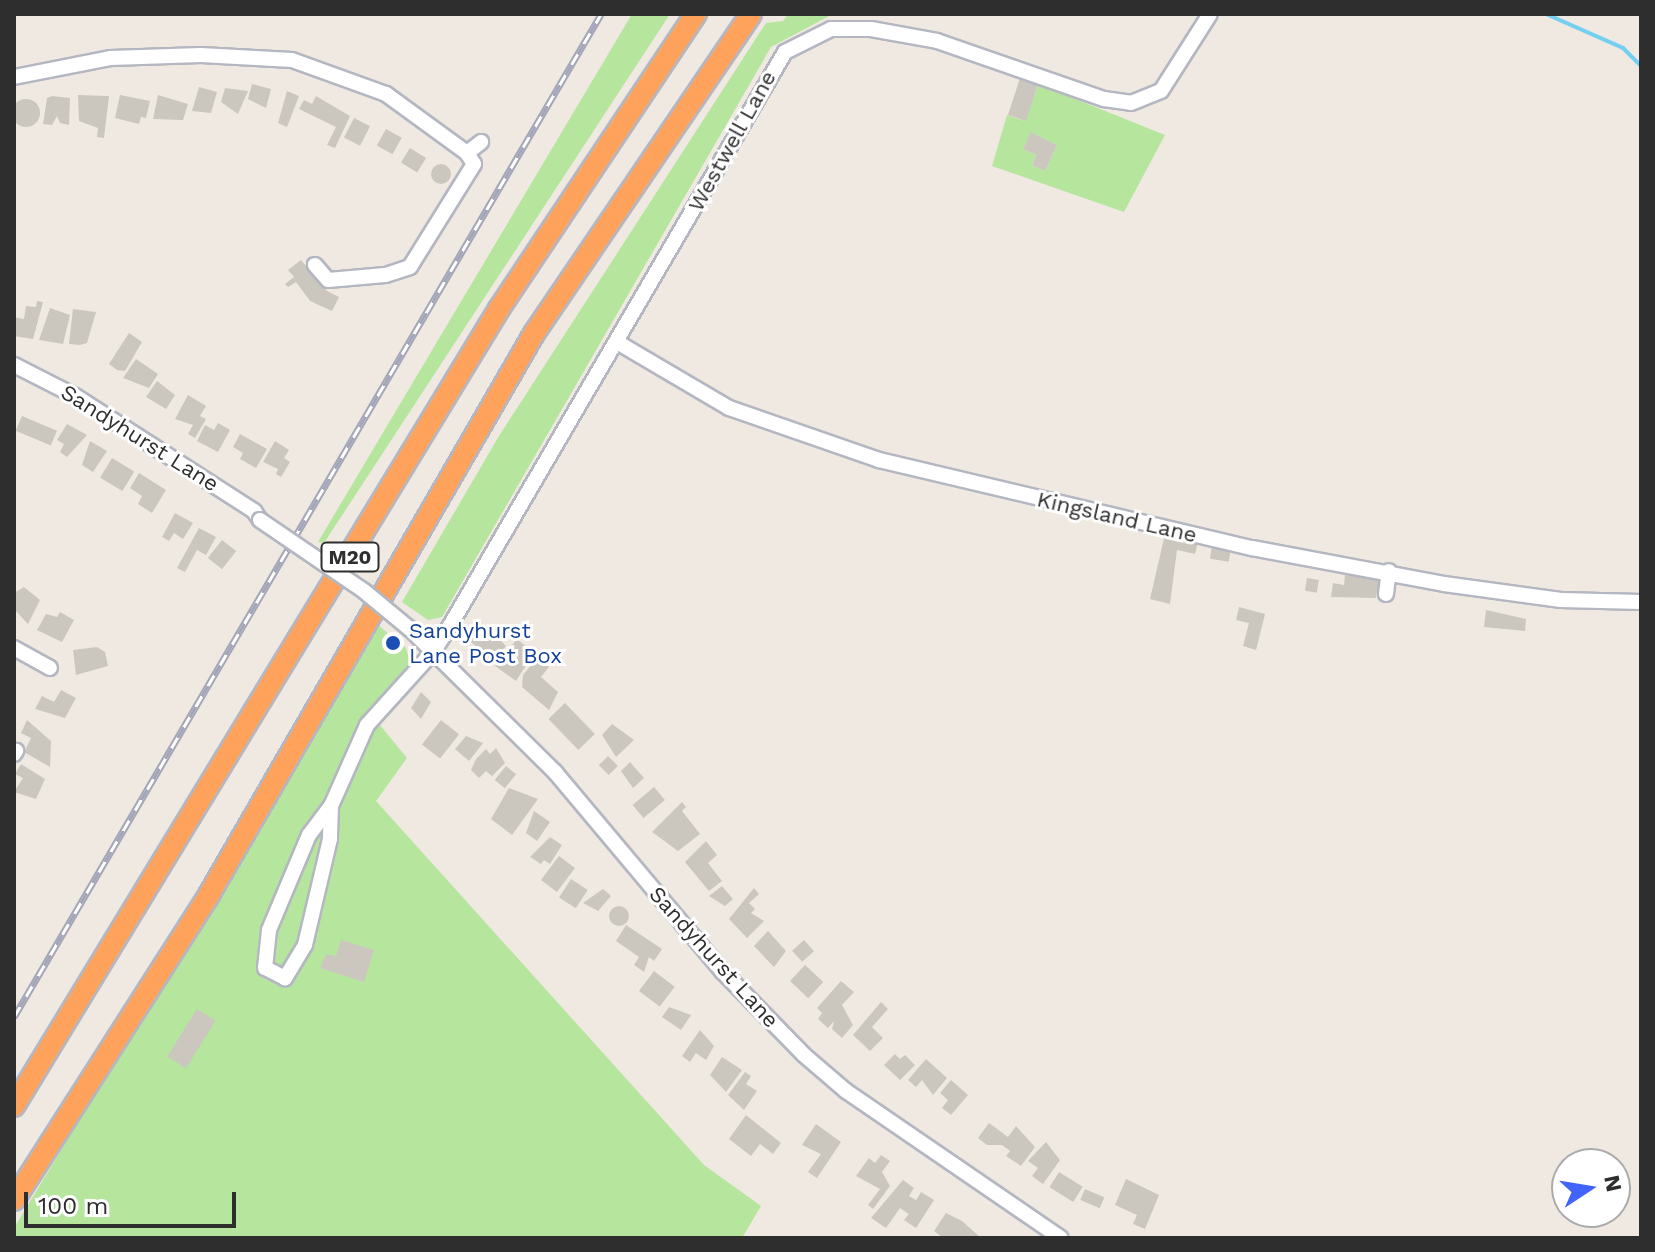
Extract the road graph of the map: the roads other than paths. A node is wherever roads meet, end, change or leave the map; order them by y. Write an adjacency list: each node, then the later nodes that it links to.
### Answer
1 (696, 14): 17 (highway, M20)
2 (751, 14): 18 (highway, M20)
3 (1210, 14): 8 (street, Westwell Lane)
4 (14, 77): 6 (street)
5 (481, 142): 6 (street)
6 (471, 158): 7 (street)
7 (315, 265)
8 (617, 342): 10 (street, Kingsland Lane); 14 (street, Westwell Lane)
9 (14, 365): 14 (street, Sandyhurst Lane, bridge)
10 (1389, 571): 11 (street); 12 (street, Kingsland Lane)
11 (1386, 594)
12 (1641, 602)
13 (14, 648): 15 (street)
14 (433, 652): 16 (street, Westwell Lane); 19 (street, Sandyhurst Lane)
15 (50, 668)
16 (331, 806): 16 (street)
17 (14, 1106)
18 (14, 1200)
19 (1061, 1238)

